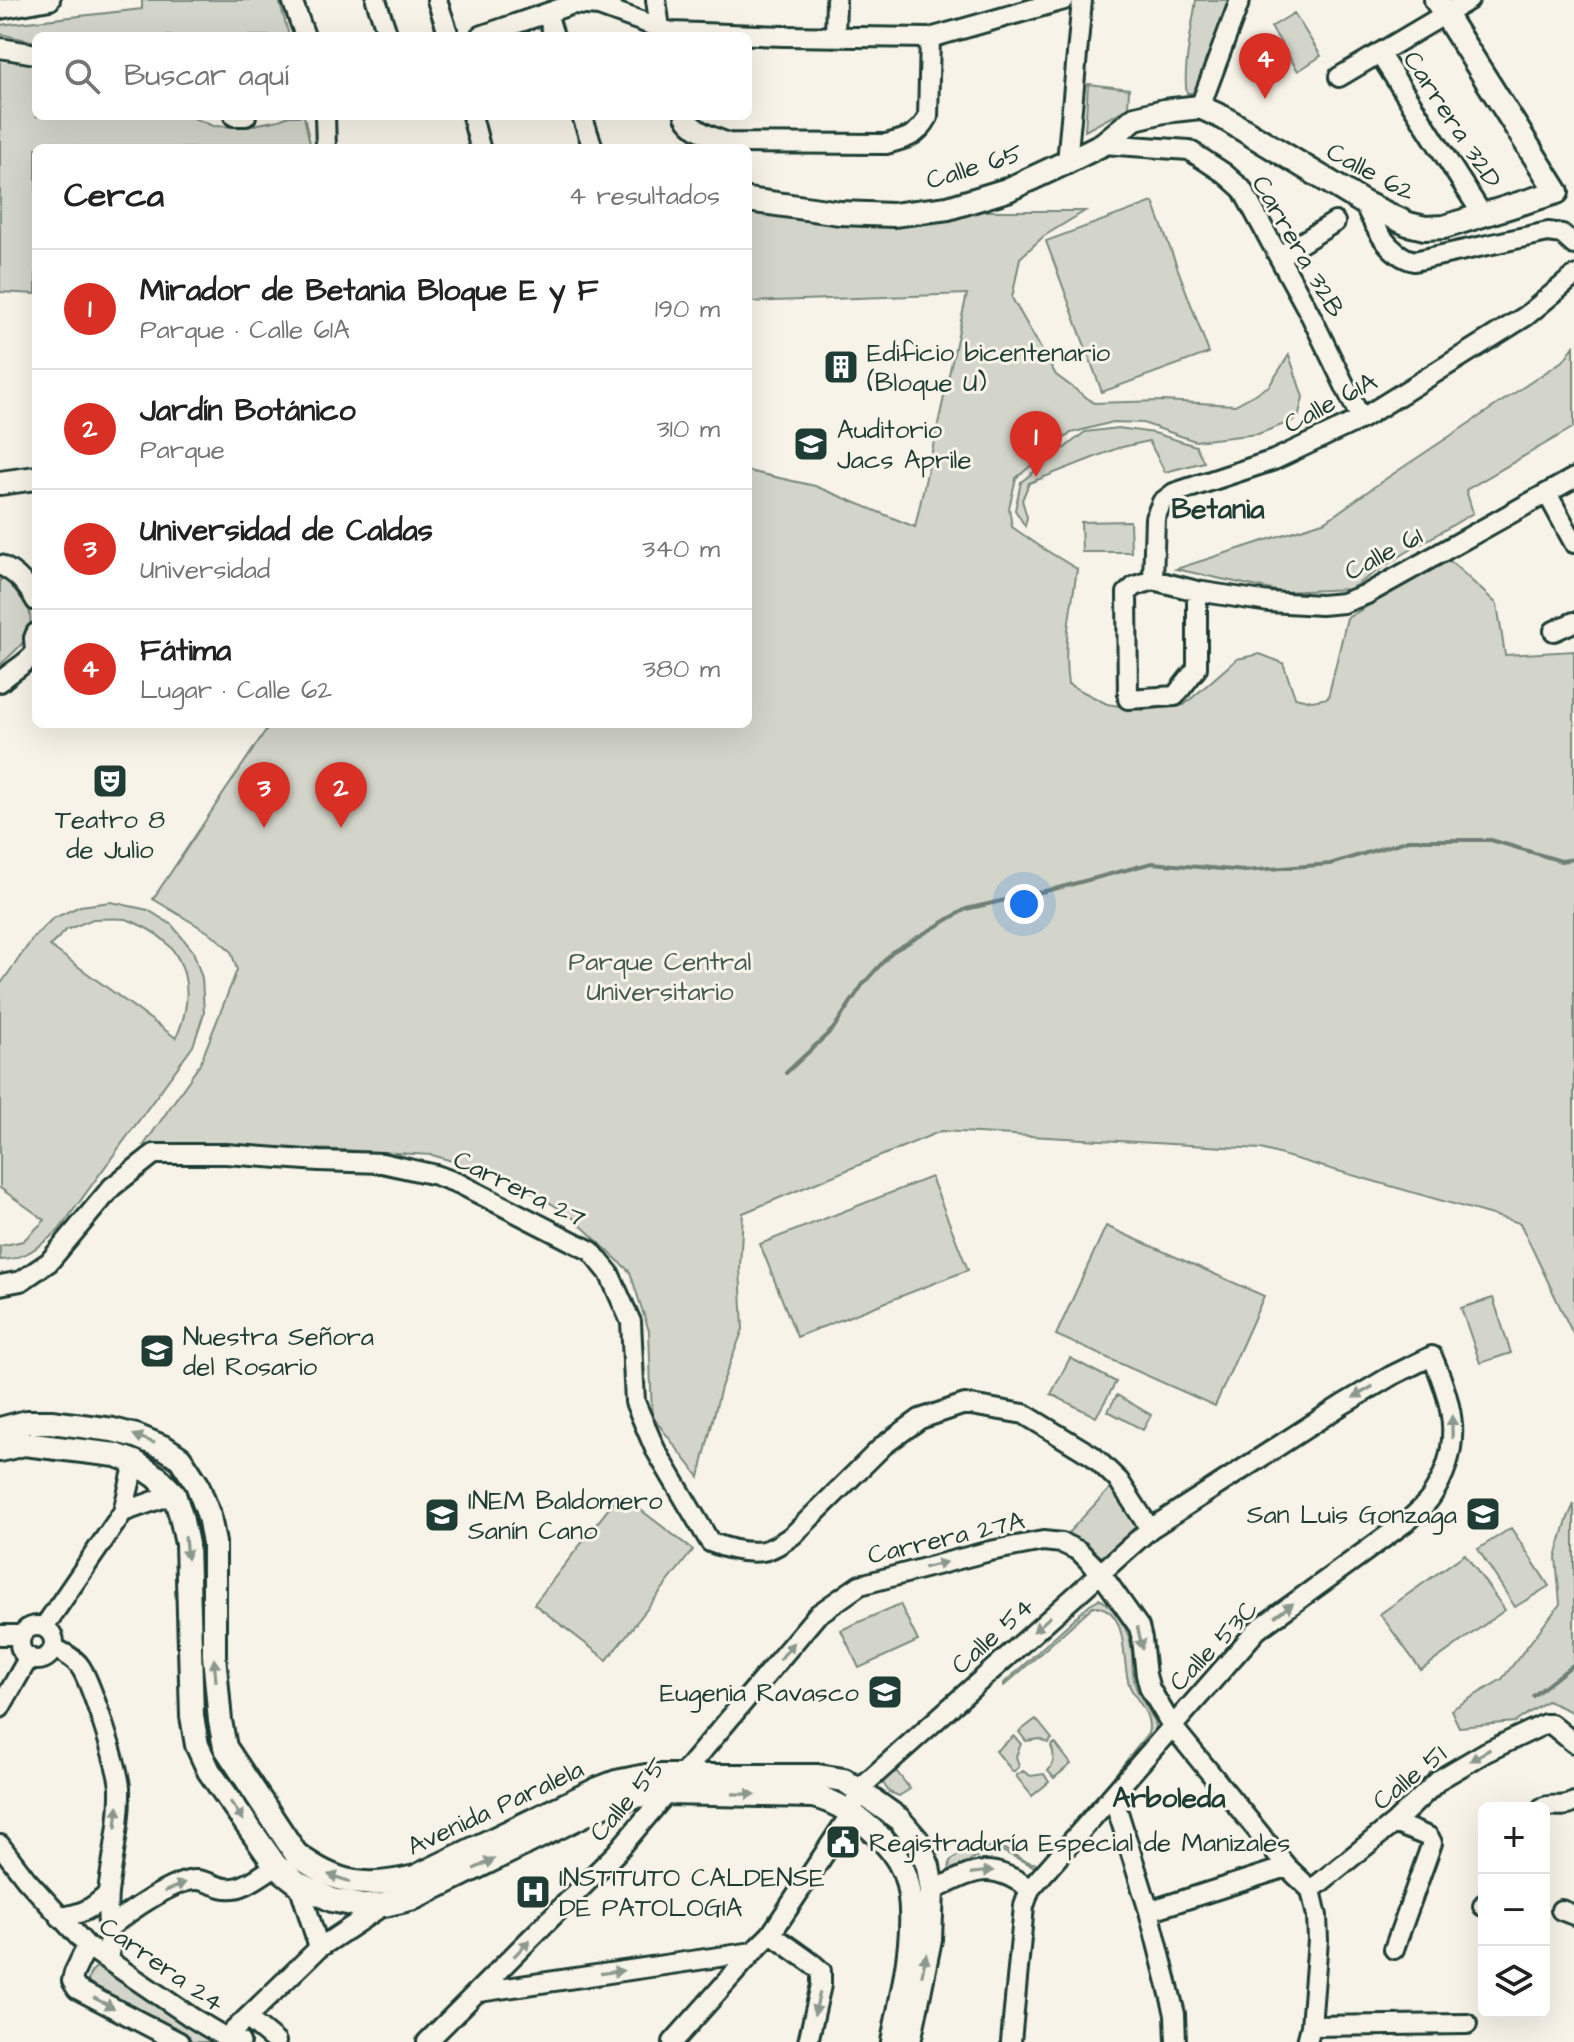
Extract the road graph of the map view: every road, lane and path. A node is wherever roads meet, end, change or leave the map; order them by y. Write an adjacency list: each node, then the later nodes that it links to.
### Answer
1 (50, 0): 12 (street)
2 (292, 0): 14 (street)
3 (376, 0): 15 (street)
4 (437, 0): 16 (street)
5 (656, 0): 19 (street)
6 (836, 0): 21 (street)
7 (1064, 0): 22 (street)
8 (1082, 0): 36 (street)
9 (1240, 0): 27 (street)
10 (1469, 0): 11 (street)
11 (1440, 7): 25 (street); 37 (main road)
12 (0, 9)
13 (547, 13): 17 (street); 18 (street); 19 (street)
14 (304, 32)
15 (387, 32)
16 (448, 32)
17 (492, 32)
18 (553, 32)
19 (667, 32)
20 (752, 35): 21 (street)
21 (835, 37): 22 (street)
22 (930, 38): 31 (street)
23 (0, 48): 24 (street)
24 (32, 53)
25 (1379, 53): 26 (street); 40 (street, Carrera 32D)
26 (1339, 77)
27 (1200, 107): 35 (main road, Calle 65); 39 (main road, Calle 62)
28 (325, 120): 32 (street)
29 (473, 120): 33 (street)
30 (583, 120): 34 (street)
31 (687, 120)
32 (326, 144)
33 (478, 144)
34 (592, 144)
35 (1103, 144): 36 (main road, Calle 65); 43 (street, Carrera 32B)
36 (1067, 162): 38 (main road, Calle 65)
37 (1565, 190): 40 (main road, Calle 62)
38 (752, 201)
39 (1364, 203): 40 (main road, Calle 62); 42 (street)
40 (1482, 214)
41 (1335, 222): 43 (street)
42 (1574, 245)
43 (1280, 256): 45 (street, Carrera 32B)
44 (1574, 276): 45 (street, Calle 61A)
45 (1361, 419): 52 (street, Calle 61A)
46 (1574, 478): 49 (street, Calle 61)
47 (32, 479): 48 (main road)
48 (0, 483)
49 (1547, 493): 50 (street); 53 (street, Calle 61)
50 (1574, 543)
51 (0, 565): 54 (street)
52 (1153, 580): 53 (street, Calle 61); 53 (street)
53 (1197, 591)
54 (32, 595)
55 (1574, 622): 56 (street)
56 (1554, 631)
57 (32, 657): 58 (street)
58 (0, 682)
59 (0, 1285): 66 (street, Carrera 27)
60 (1432, 1356): 66 (street, Calle 54, one-way to 66); 75 (street, Calle 53C, one-way to 60)
61 (0, 1429): 88 (main road, Avenida Paralela, one-way to 61)
62 (0, 1450): 63 (main road)
63 (135, 1462): 64 (main road); 65 (street)
64 (174, 1494): 65 (street); 86 (main road, Avenida Paralela, one-way to 86)
65 (123, 1512): 69 (street)
66 (1150, 1529): 67 (street, Calle 54)
67 (1100, 1572): 68 (street, Carrera 27A, one-way to 67); 75 (street, Carrera 27A, one-way to 75); 78 (street, Calle 54, one-way to 78)
68 (860, 1585): 77 (street, Calle 55, one-way to 68)
69 (44, 1627): 71 (street); 72 (street)
70 (0, 1635): 71 (street)
71 (22, 1635): 73 (street)
72 (54, 1648): 73 (street); 93 (street, one-way to 72)
73 (29, 1657): 74 (street)
74 (0, 1708)
75 (1172, 1726): 80 (street, Calle 53C); 87 (street, Carrera 27A)
76 (1574, 1743): 84 (street, Calle 51, one-way to 84)
77 (683, 1775): 78 (main road, Avenida Paralela); 79 (street, Calle 55); 88 (main road, Avenida Paralela)
78 (859, 1789): 83 (street); 92 (main road, Avenida Paralela)
79 (666, 1793): 83 (main road, Avenida Paralela, one-way to 83); 94 (main road, Avenida Paralela, one-way to 79); 104 (street, Calle 55, one-way to 79)
80 (1113, 1796): 90 (street, Calle 53C); 95 (street)
81 (1574, 1802): 82 (street)
82 (1550, 1805)
83 (852, 1812): 98 (street); 114 (main road, Avenida Paralela)
84 (1394, 1823): 91 (street, Calle 51); 101 (street)
85 (0, 1845): 96 (street, Carrera 24)
86 (276, 1866): 89 (main road, Avenida Paralela); 97 (street, one-way to 86)
87 (1287, 1867): 91 (street, Carrera 27A); 95 (street)
88 (415, 1877): 94 (street)
89 (299, 1884): 94 (main road, Avenida Paralela); 100 (street)
90 (1030, 1889): 92 (street, one-way to 90); 116 (street)
91 (1311, 1890): 107 (street)
92 (932, 1891): 115 (main road, Avenida Paralela, one-way to 92)
93 (108, 1894): 96 (street); 97 (street)
94 (384, 1905): 100 (street)
95 (1149, 1911): 117 (street)
96 (60, 1917): 99 (street, Carrera 24)
97 (109, 1928): 103 (street)
98 (771, 1934): 102 (street); 113 (street, one-way to 113)
99 (87, 1946): 103 (street, Carrera 24); 109 (street, one-way to 109)
100 (319, 1948): 105 (street)
101 (1394, 1949)
102 (753, 1952): 104 (street, one-way to 102); 112 (street)
103 (110, 1961): 108 (street, Carrera 24)
104 (479, 1992): 111 (street, Calle 55)
105 (248, 2019): 108 (street); 110 (street, Carrera 24)
106 (1467, 2024): 107 (street)
107 (1309, 2034)
108 (233, 2040)
109 (179, 2042)
110 (276, 2042)
111 (427, 2042)
112 (673, 2042)
113 (808, 2042)
114 (893, 2042)
115 (909, 2042)
116 (1011, 2042)
117 (1176, 2042)

